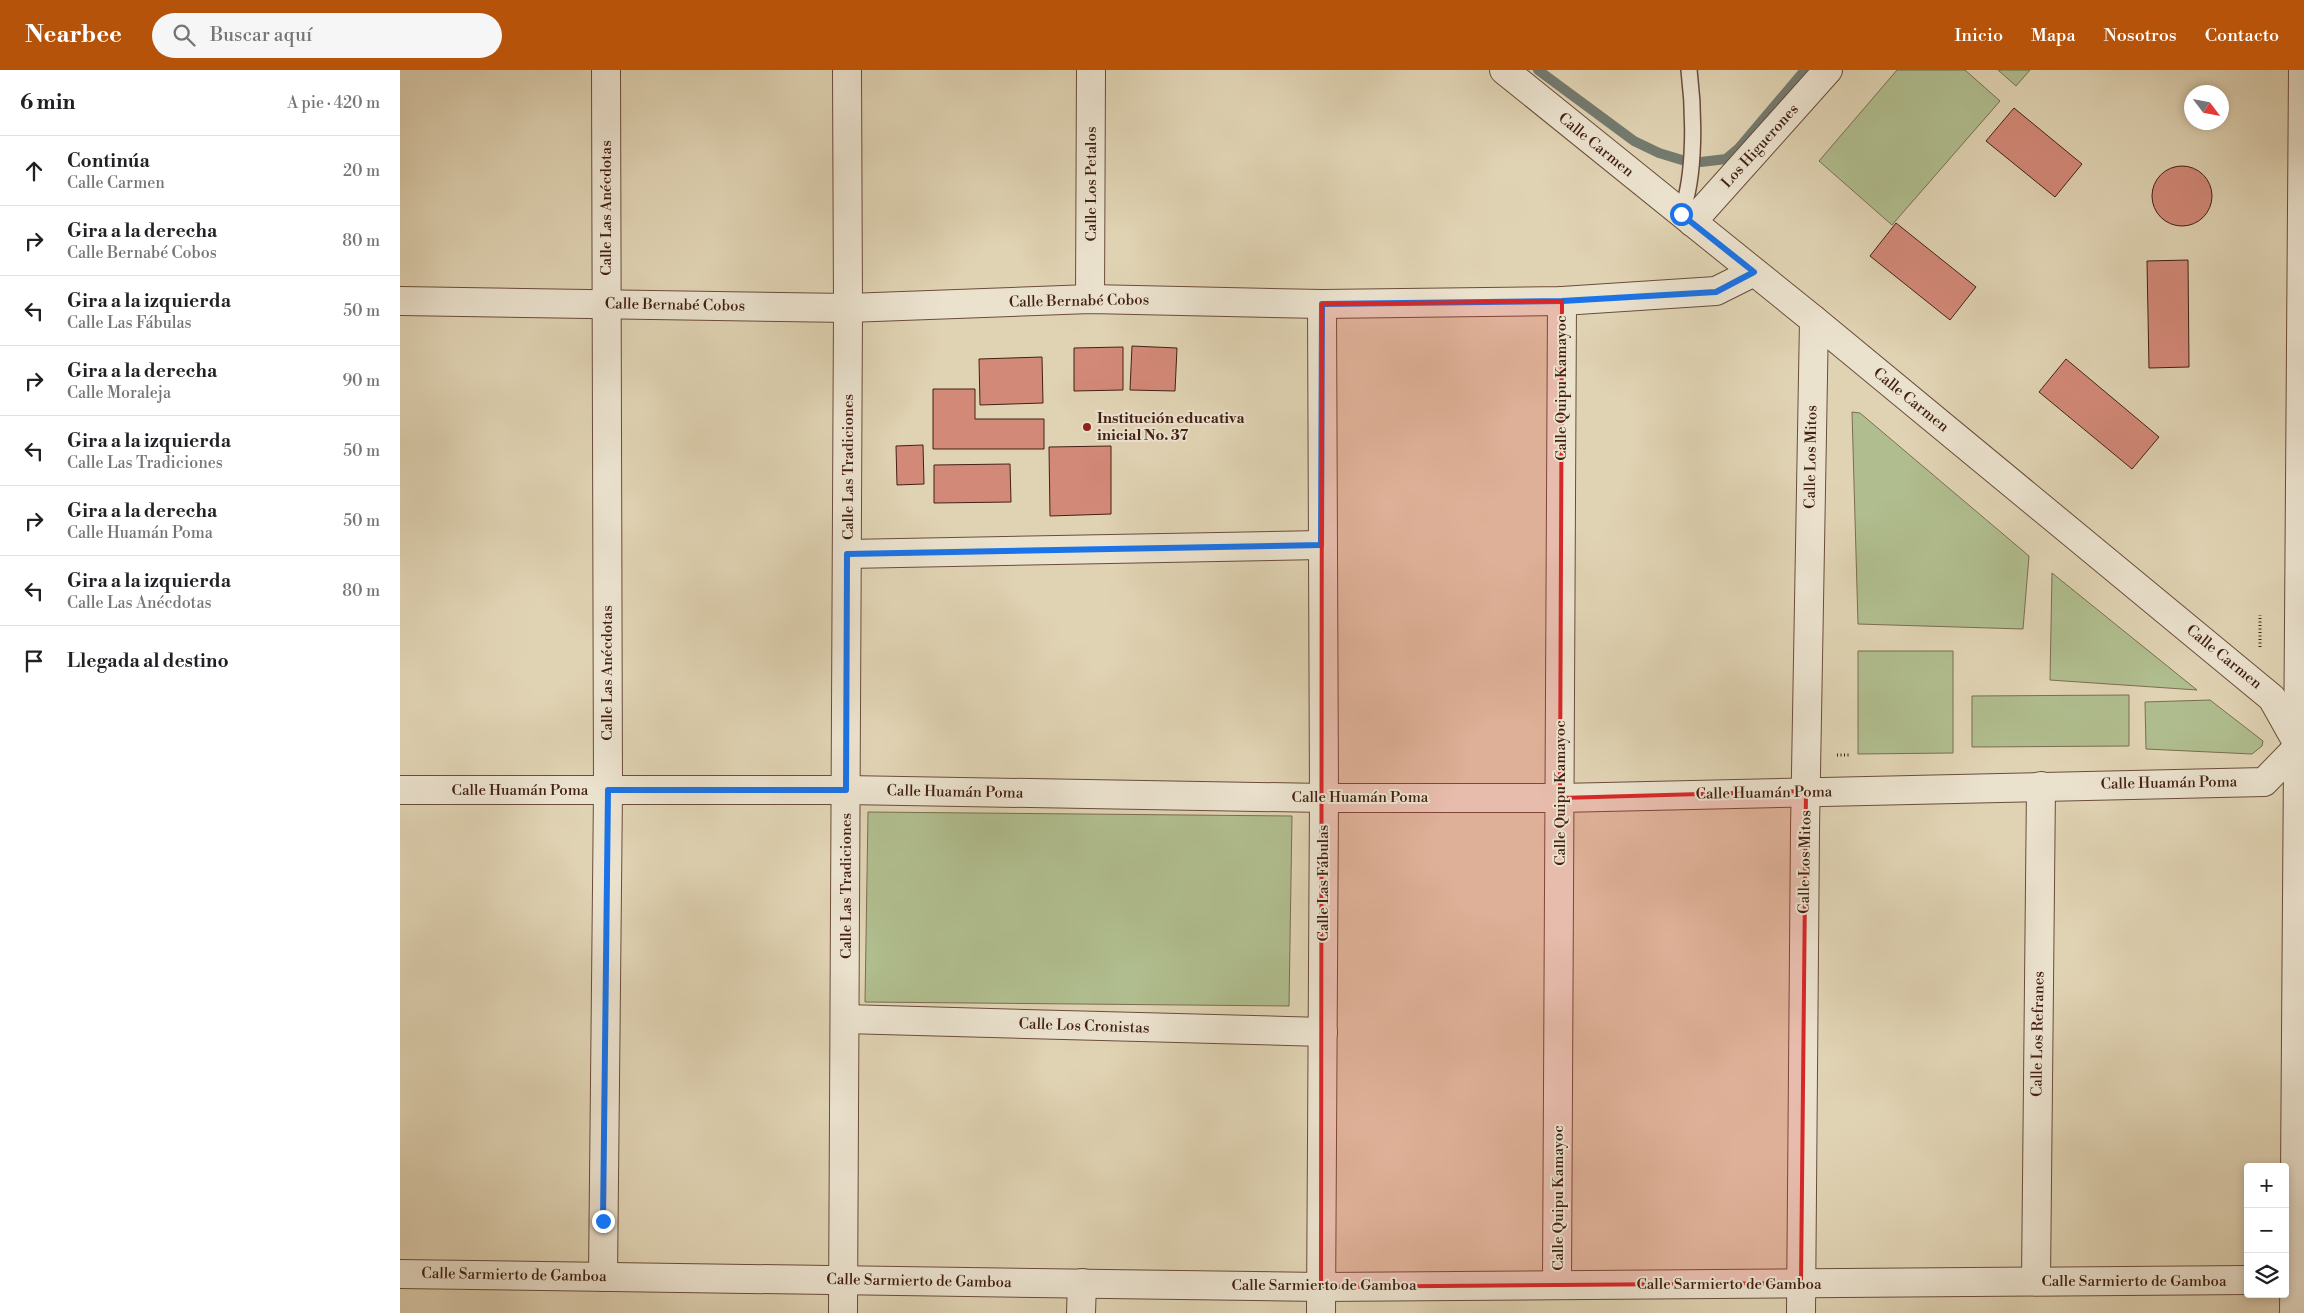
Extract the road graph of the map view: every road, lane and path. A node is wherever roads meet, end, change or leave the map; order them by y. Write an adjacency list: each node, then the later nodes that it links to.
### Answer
1 (606, 70): 13 (street, Calle Las Anécdotas)
2 (847, 70): 15 (street, Calle Las Tradiciones)
3 (1091, 70): 10 (street, Calle Los Petalos)
4 (1504, 70): 8 (street, Calle Carmen)
5 (1689, 70): 8 (lane)
6 (1828, 70): 8 (street, Los Higuerones)
7 (2303, 70): 19 (street)
8 (1686, 218): 9 (street, Calle Carmen)
9 (1754, 272): 12 (street, Calle Bernabé Cobos); 16 (street, Calle Carmen)
10 (1090, 299): 14 (street, Calle Bernabé Cobos); 15 (street, Calle Bernabé Cobos)
11 (400, 300): 13 (street, Calle Bernabé Cobos)
12 (1562, 301): 14 (street, Calle Bernabé Cobos); 26 (street, Calle Quipu Kamayoc)
13 (606, 304): 15 (street, Calle Bernabé Cobos); 22 (street, Calle Las Anécdotas)
14 (1322, 304): 17 (street, Calle Las Fábulas)
15 (848, 308): 18 (street, Calle Las Tradiciones)
16 (1814, 320): 19 (street, Calle Carmen); 24 (street, Calle Los Mitos)
17 (1321, 545): 18 (street); 25 (street, Calle Las Fábulas)
18 (847, 554): 23 (street, Calle Las Tradiciones)
19 (2302, 746): 20 (street, Calle Huamán Poma); 33 (street)
20 (2041, 786): 24 (street, Calle Huamán Poma); 34 (street, Calle Los Refranes)
21 (400, 790): 22 (street, Calle Huamán Poma)
22 (608, 790): 23 (street, Calle Huamán Poma); 30 (street, Calle Las Anécdotas)
23 (846, 790): 25 (street, Calle Huamán Poma); 27 (street, Calle Las Tradiciones)
24 (1806, 792): 26 (street, Calle Huamán Poma); 36 (street, Calle Los Mitos)
25 (1324, 798): 26 (street, Calle Huamán Poma); 28 (street, Calle Las Fábulas)
26 (1560, 798): 37 (street, Calle Quipu Kamayoc)
27 (845, 1019): 28 (street, Calle Los Cronistas); 31 (street, Calle Las Tradiciones)
28 (1323, 1032): 38 (street, Calle Las Fábulas)
29 (400, 1274): 30 (street, Calle Sarmierto de Gamboa)
30 (603, 1277): 31 (street, Calle Sarmierto de Gamboa)
31 (843, 1280): 35 (street, Calle Sarmierto de Gamboa); 39 (street, Calle Las Tradiciones)
32 (2244, 1280): 34 (street, Calle Sarmierto de Gamboa)
33 (2290, 1280): 42 (street)
34 (2036, 1281): 36 (street, Calle Sarmierto de Gamboa)
35 (1082, 1283): 38 (street, Calle Sarmierto de Gamboa); 40 (street)
36 (1802, 1283): 37 (street, Calle Sarmierto de Gamboa); 41 (street, Calle Los Mitos)
37 (1557, 1285): 38 (street, Calle Sarmierto de Gamboa)
38 (1321, 1300)
39 (843, 1313)
40 (1081, 1313)
41 (1801, 1313)
42 (2294, 1313)

